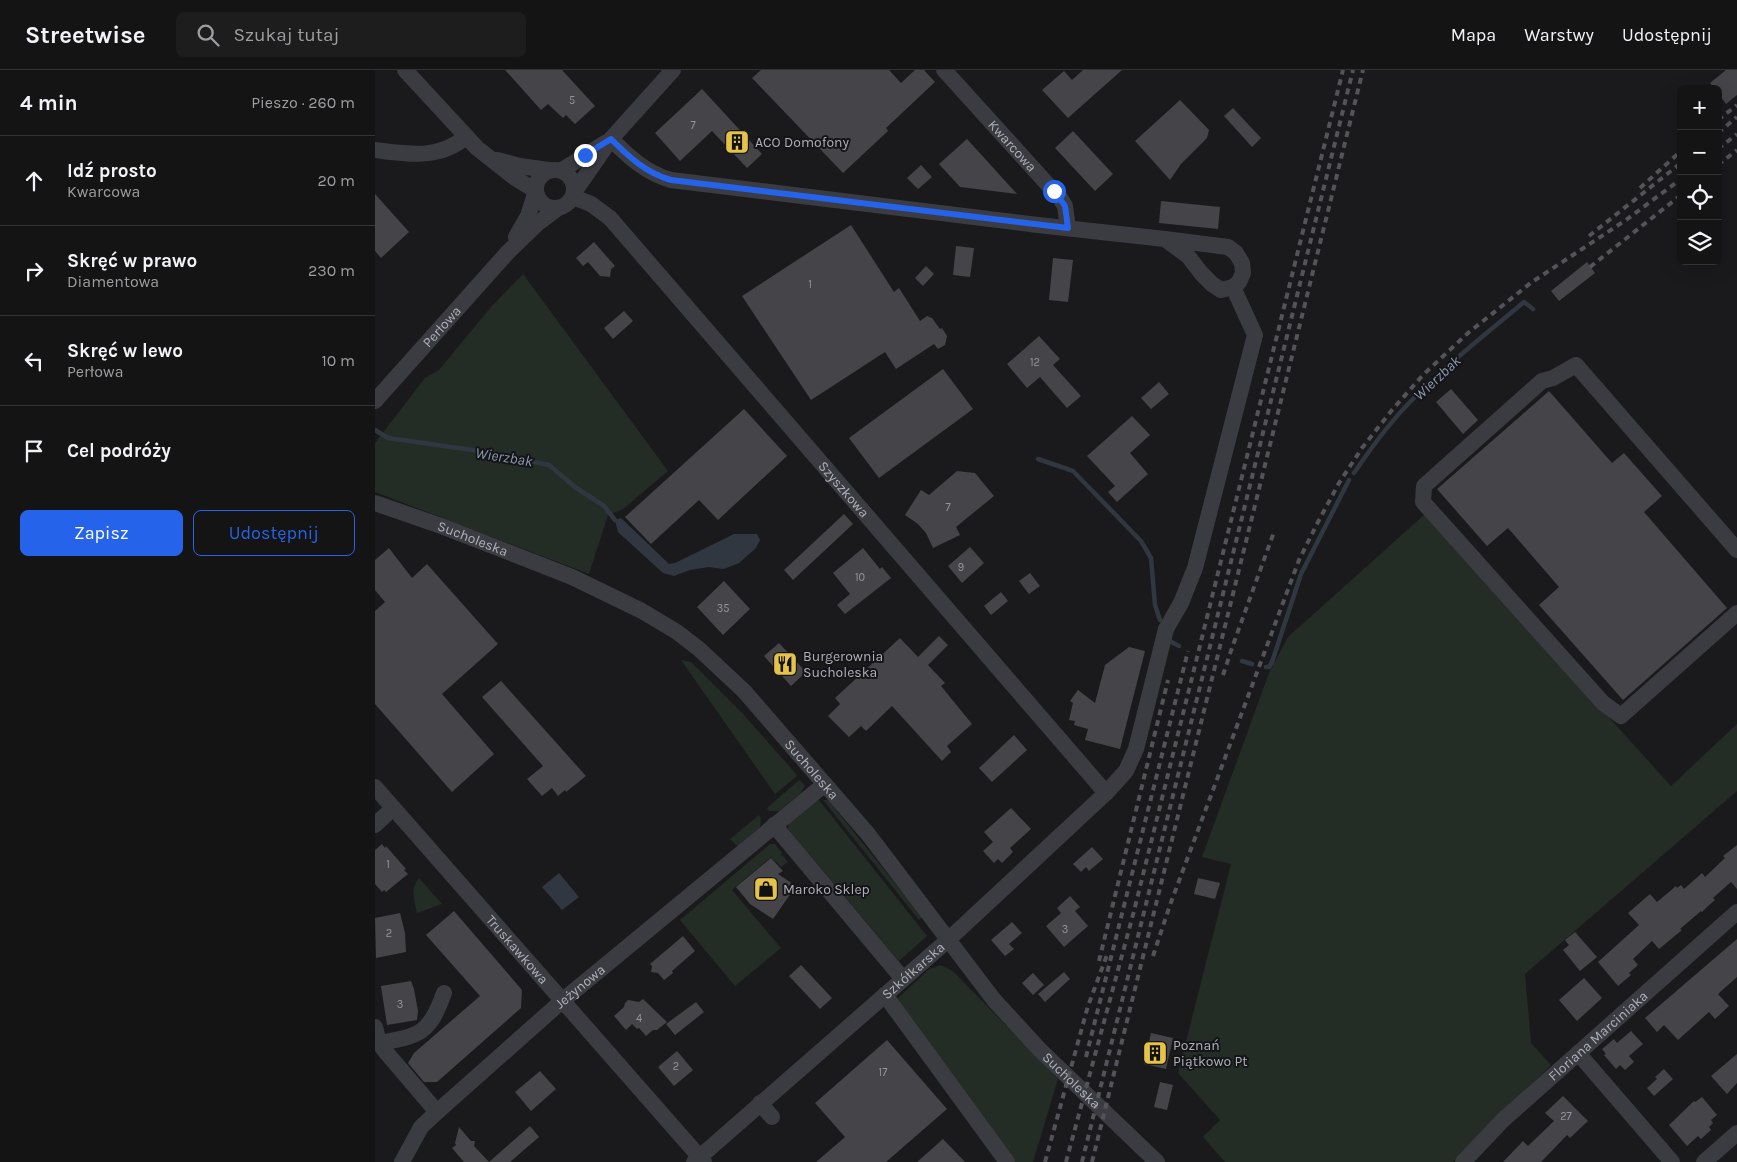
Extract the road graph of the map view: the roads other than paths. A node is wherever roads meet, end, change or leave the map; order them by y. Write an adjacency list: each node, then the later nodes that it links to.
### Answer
1 (405, 70): 4 (street)
2 (673, 70): 5 (street)
3 (944, 70): 12 (street, Kwarcowa)
4 (466, 137): 6 (street); 7 (street)
5 (611, 139): 8 (street); 10 (street); 12 (street)
6 (375, 150)
7 (489, 158): 8 (street); 9 (street)
8 (555, 170): 9 (street); 10 (street)
9 (535, 191): 11 (street); 14 (street, Perłowa)
10 (574, 194): 11 (street); 22 (street, Szyszkowa)
11 (558, 208): 14 (street, Perłowa)
12 (1068, 228): 13 (street)
13 (1165, 239): 15 (street); 15 (street)
14 (508, 252): 16 (street, Perłowa)
15 (1233, 287): 22 (street, Szkółkarska)
16 (375, 401)
17 (375, 504): 20 (street, Sucholeska)
18 (1737, 550): 19 (street)
19 (1737, 613)
20 (825, 784): 25 (street, Jeżynowa); 27 (street, Sucholeska)
21 (375, 788): 23 (street, Truskawkowa)
22 (1106, 794): 27 (street, Szkółkarska)
23 (393, 808): 24 (street); 31 (street, Truskawkowa)
24 (375, 825)
25 (774, 825): 28 (street); 31 (street, Jeżynowa)
26 (1737, 912): 33 (street, Floriana Marciniaka)
27 (948, 940): 28 (street, Szkółkarska); 41 (street, Sucholeska)
28 (903, 980): 30 (street, Szkółkarska)
29 (444, 993): 32 (street)
30 (885, 995): 34 (street, Szkółkarska); 40 (street)
31 (562, 1001): 35 (street, Jeżynowa); 38 (street, Truskawkowa)
32 (377, 1035): 35 (street)
33 (1578, 1053): 42 (street, Floriana Marciniaka); 43 (street)
34 (760, 1103): 36 (street); 38 (street, Szkółkarska)
35 (437, 1112): 39 (street, Jeżynowa)
36 (773, 1117)
37 (1737, 1133): 44 (street)
38 (699, 1160)
39 (402, 1162)
40 (1007, 1162)
41 (1157, 1162)
42 (1463, 1162)
43 (1672, 1162)
44 (1704, 1162)

